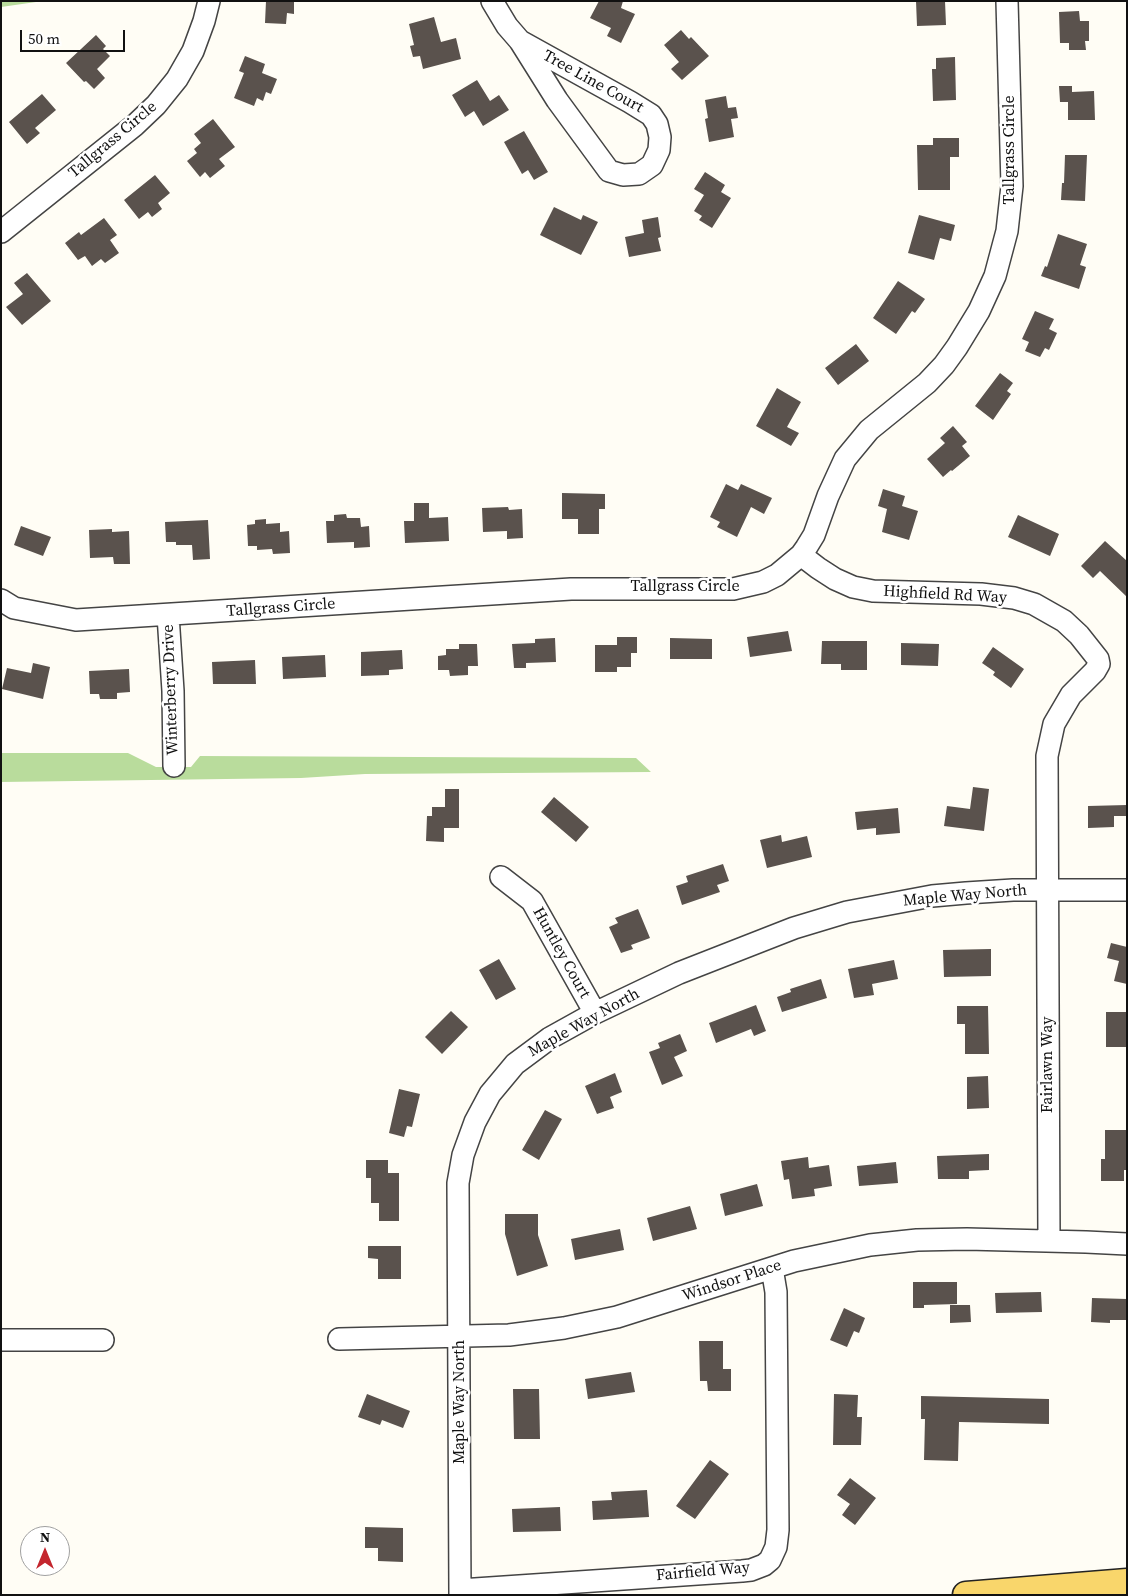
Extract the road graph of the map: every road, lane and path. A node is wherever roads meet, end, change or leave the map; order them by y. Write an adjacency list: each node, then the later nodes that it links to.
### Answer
1 (209, 1): 5 (street, Tallgrass Circle)
2 (492, 1): 4 (street, Tree Line Court)
3 (1007, 1): 6 (street, Tallgrass Circle)
4 (520, 41): 4 (street, Tree Line Court)
5 (1, 232)
6 (801, 555): 8 (street, Tallgrass Circle); 11 (street, Highfield Rd Way)
7 (1, 600): 8 (street, Tallgrass Circle)
8 (168, 615): 9 (street, Winterberry Drive)
9 (174, 766)
10 (501, 877): 13 (street, Huntley Court)
11 (1048, 890): 12 (street, Maple Way North); 13 (street, Maple Way North); 14 (street, Fairlawn Way)
12 (1127, 890)
13 (595, 1013): 17 (street, Maple Way North)
14 (1049, 1240): 15 (street, Windsor Place); 16 (street, Windsor Place)
15 (1127, 1244)
16 (772, 1268): 17 (street, Windsor Place); 22 (street, Fairfield Way)
17 (459, 1338): 18 (street, Windsor Place); 22 (street, Maple Way North)
18 (338, 1339)
19 (1, 1340): 20 (street)
20 (103, 1340)
21 (1127, 1582): 23 (main road)
22 (460, 1592)
23 (966, 1595)

